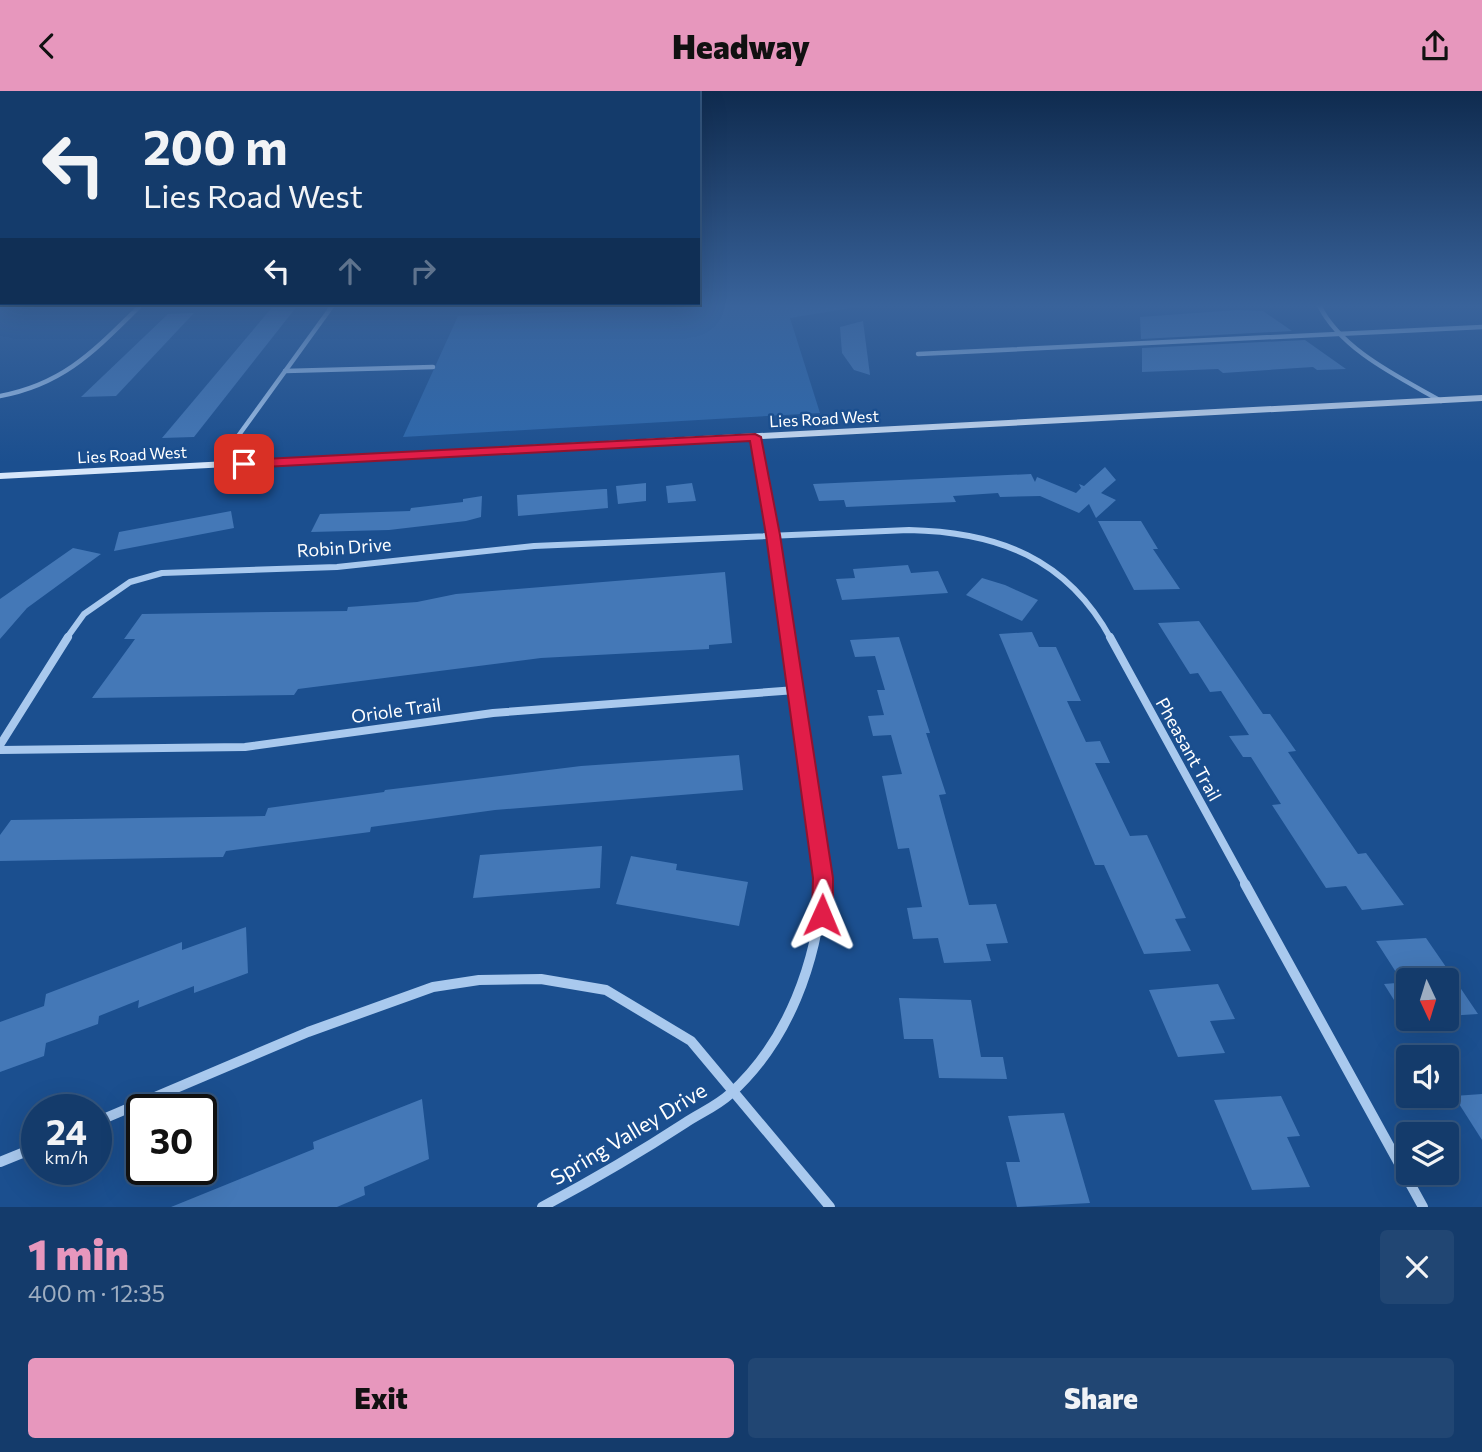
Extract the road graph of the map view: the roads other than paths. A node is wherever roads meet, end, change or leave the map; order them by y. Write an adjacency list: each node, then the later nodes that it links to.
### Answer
1 (85, 357): 6 (street)
2 (295, 357): 5 (street)
3 (1375, 357): 8 (street)
4 (433, 367): 5 (street)
5 (285, 371): 10 (street)
6 (0, 396)
7 (1482, 398): 8 (street, Lies Road West)
8 (1441, 401): 9 (street, Lies Road West)
9 (755, 437): 10 (street, Lies Road West); 12 (street, Spring Valley Drive)
10 (217, 465): 11 (street, Lies Road West)
11 (0, 476)
12 (773, 535): 13 (street, Spring Valley Drive); 14 (street, Robin Drive); 21 (street, Pheasant Trail)
13 (796, 690): 14 (street, Oriole Trail); 15 (street, Spring Valley Drive)
14 (0, 748)
15 (733, 1091): 16 (street); 19 (street, Spring Valley Drive); 20 (street, Spring Valley Drive)
16 (112, 1115)
17 (21, 1153): 18 (street)
18 (0, 1162)
19 (542, 1207)
20 (830, 1207)
21 (1423, 1207)

